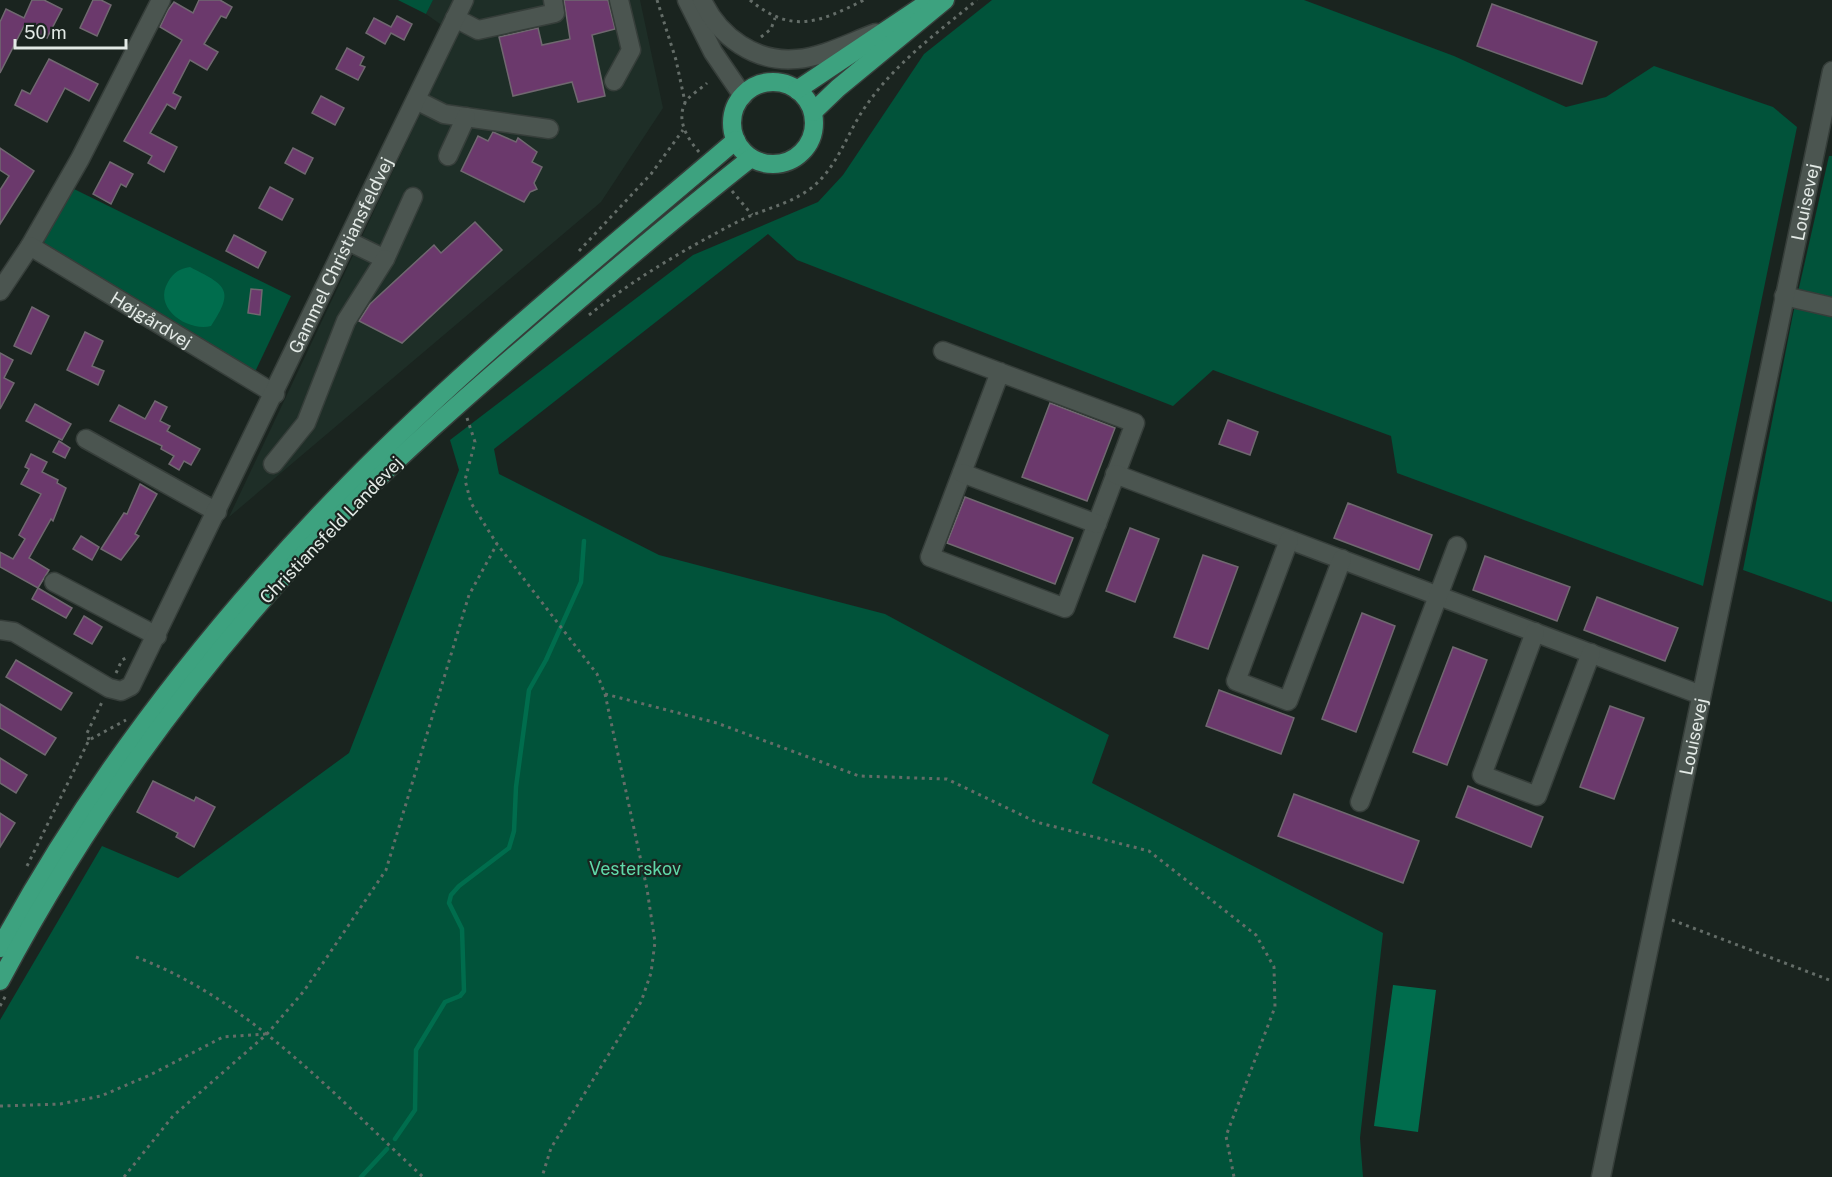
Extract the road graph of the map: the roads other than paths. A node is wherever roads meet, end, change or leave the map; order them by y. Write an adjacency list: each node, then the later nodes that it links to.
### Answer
1 (161, 0): 24 (street)
2 (464, 0): 9 (street, Gammel Christiansfeldvej)
3 (553, 0): 9 (street)
4 (619, 0): 12 (street)
5 (687, 0): 14 (street)
6 (702, 0): 10 (street)
7 (931, 0): 10 (main road)
8 (945, 0): 16 (main road)
9 (455, 18): 15 (street, Gammel Christiansfeldvej)
10 (886, 30): 13 (main road)
11 (1832, 71): 27 (street, Louisevej)
12 (614, 81)
13 (797, 90): 14 (main road); 16 (main road)
14 (743, 96): 19 (main road)
15 (416, 100): 17 (street); 23 (street, Gammel Christiansfeldvej)
16 (813, 112): 21 (main road)
17 (466, 117): 18 (street); 20 (street)
18 (549, 129)
19 (736, 140): 21 (main road); 49 (main road, Christiansfeld Landevej)
20 (448, 156)
21 (751, 158): 50 (main road, Christiansfeld Landevej)
22 (413, 197): 25 (street)
23 (348, 241): 25 (street); 31 (street, Gammel Christiansfeldvej)
24 (30, 246): 26 (street); 31 (street, Højgårdvej)
25 (385, 259): 33 (street)
26 (0, 291)
27 (1784, 296): 28 (street); 47 (street, Louisevej)
28 (1832, 307)
29 (943, 351): 30 (street)
30 (1000, 372): 34 (street); 35 (street)
31 (275, 394): 36 (street, Gammel Christiansfeldvej)
32 (86, 438): 36 (street)
33 (273, 464)
34 (962, 473): 37 (street); 37 (street)
35 (1115, 474): 37 (street); 38 (street)
36 (217, 512): 45 (street, Gammel Christiansfeldvej)
37 (1097, 524)
38 (1289, 540): 40 (street); 40 (street)
39 (1457, 546): 42 (street)
40 (1342, 560): 42 (street)
41 (54, 582): 45 (street)
42 (1438, 596): 44 (street); 48 (street)
43 (0, 630): 45 (street, Gammel Christiansfeldvej)
44 (1535, 633): 46 (street); 46 (street)
45 (157, 636)
46 (1591, 653): 47 (street)
47 (1701, 695): 51 (street, Louisevej)
48 (1360, 802)
49 (0, 948)
50 (6, 983)
51 (1601, 1177)

